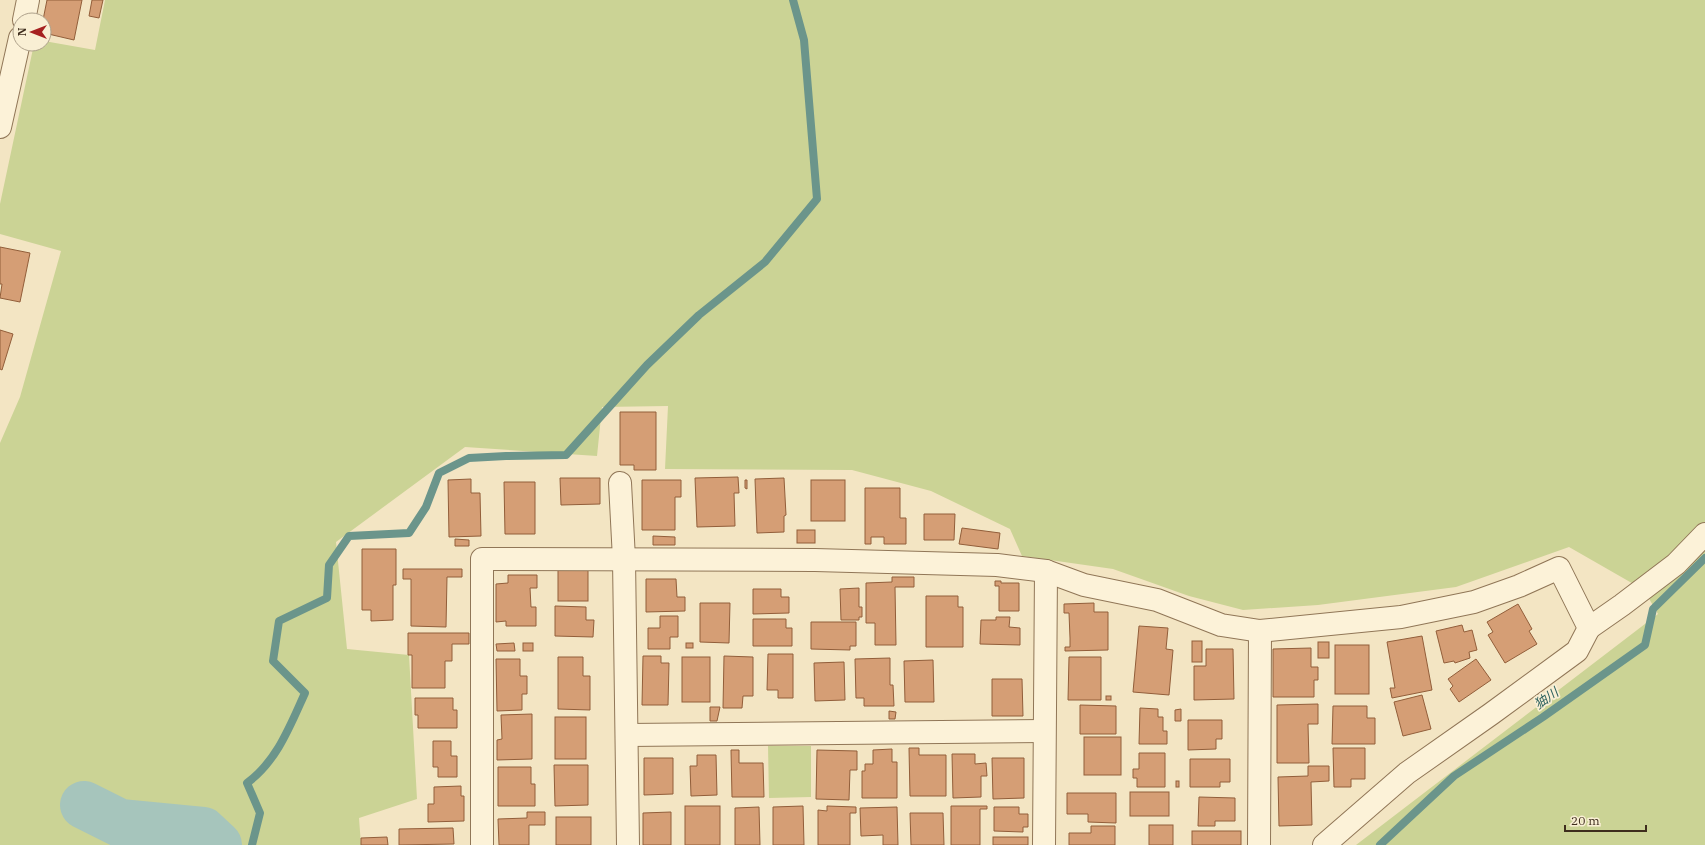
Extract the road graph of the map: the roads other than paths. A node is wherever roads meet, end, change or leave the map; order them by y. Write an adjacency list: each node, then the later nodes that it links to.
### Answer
1 (28, 0): 2 (street)
2 (26, 12)
3 (16, 52): 4 (street)
4 (3, 105): 5 (street)
5 (0, 128)
6 (620, 483): 8 (street)
7 (1705, 534): 10 (street)
8 (624, 559): 9 (street); 13 (street); 14 (street)
9 (1046, 571): 11 (street); 12 (street)
10 (1589, 628): 11 (street); 18 (street)
11 (1260, 631): 17 (street)
12 (1044, 731): 13 (street); 16 (street)
13 (627, 735): 15 (street)
14 (482, 845)
15 (628, 845)
16 (1044, 845)
17 (1259, 845)
18 (1324, 845)

